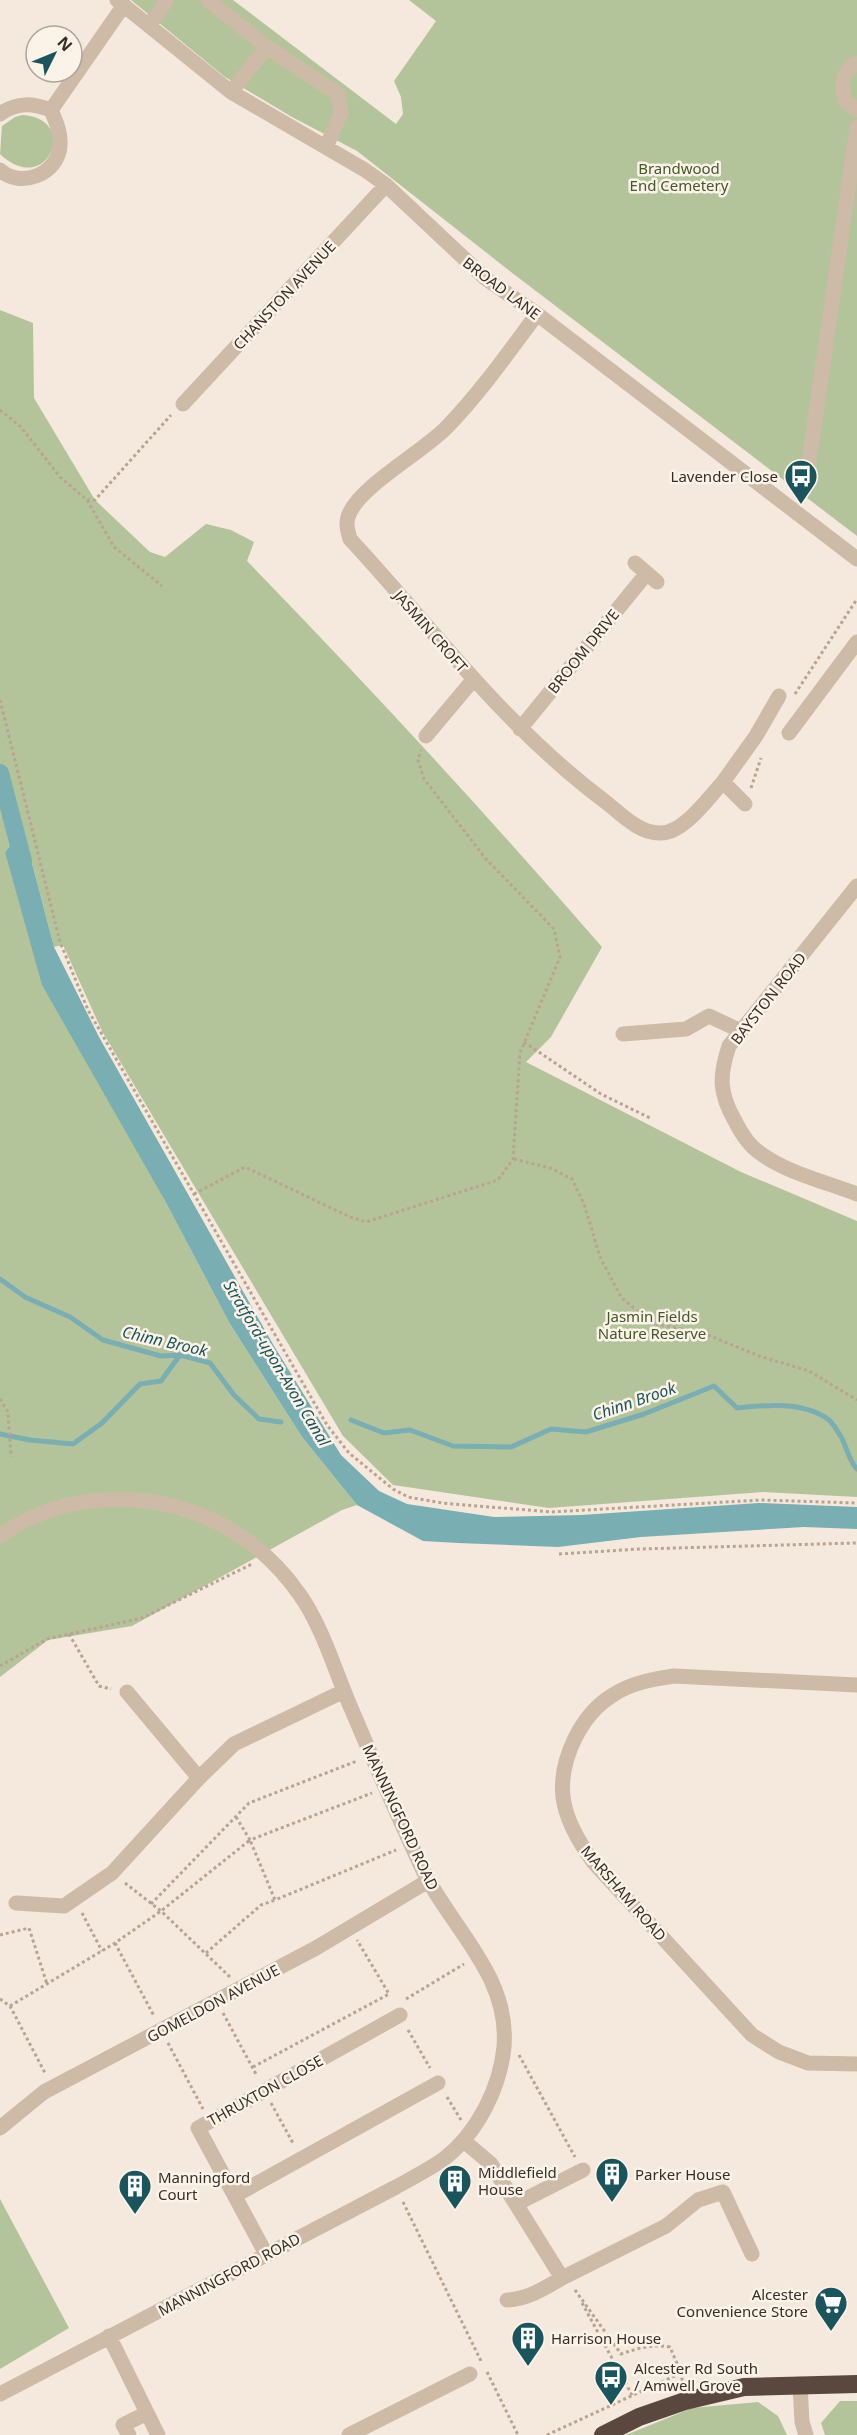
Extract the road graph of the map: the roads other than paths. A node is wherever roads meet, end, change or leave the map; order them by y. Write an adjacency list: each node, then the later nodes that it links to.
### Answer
1 (166, 0): 4 (street)
2 (208, 0): 5 (street)
3 (121, 2): 4 (street, BROAD LANE); 8 (street)
4 (149, 25): 7 (street, BROAD LANE)
5 (267, 46): 7 (street); 12 (street)
6 (857, 63): 9 (street)
7 (231, 92): 12 (street, BROAD LANE)
8 (51, 110): 10 (street); 13 (street)
9 (857, 110)
10 (0, 114)
11 (857, 127): 17 (street)
12 (326, 147): 14 (street, BROAD LANE)
13 (0, 170)
14 (386, 186): 15 (street, BROAD LANE); 16 (street, CHANSTON AVENUE)
15 (537, 315): 18 (street, BROAD LANE); 21 (street, JASMIN CROFT)
16 (183, 405)
17 (809, 462)
18 (857, 559)
19 (647, 572): 23 (street, BROOM DRIVE)
20 (857, 642): 24 (street)
21 (473, 680): 23 (street, JASMIN CROFT); 25 (street)
22 (780, 696): 26 (street, JASMIN CROFT)
23 (520, 729): 26 (street, JASMIN CROFT)
24 (789, 733)
25 (426, 736)
26 (723, 782): 27 (street)
27 (745, 804)
28 (857, 886): 29 (street, BAYSTON ROAD)
29 (741, 1031): 30 (street); 31 (street, BAYSTON ROAD)
30 (623, 1034)
31 (857, 1194)
32 (0, 1536): 34 (street, MANNINGFORD ROAD)
33 (857, 1685): 40 (street, MARSHAM ROAD)
34 (344, 1691): 36 (street); 37 (street, MANNINGFORD ROAD)
35 (127, 1692): 36 (street)
36 (199, 1778): 38 (street)
37 (428, 1881): 42 (street, GOMELDON AVENUE); 43 (street, MANNINGFORD ROAD)
38 (16, 1903)
39 (398, 2010): 45 (street, THRUXTON CLOSE)
40 (857, 2064)
41 (438, 2083): 45 (street)
42 (0, 2128)
43 (466, 2137): 46 (street); 47 (street, MANNINGFORD ROAD)
44 (583, 2170): 46 (street)
45 (236, 2195): 47 (street, THRUXTON CLOSE)
46 (516, 2204): 49 (street)
47 (266, 2254): 51 (street, MANNINGFORD ROAD)
48 (752, 2254): 49 (street)
49 (562, 2278): 50 (street)
50 (507, 2300)
51 (109, 2336): 55 (street, MANNINGFORD ROAD); 56 (street)
52 (470, 2374): 59 (street)
53 (853, 2381): 54 (highway)
54 (800, 2385): 60 (highway); 61 (street)
55 (0, 2394)
56 (147, 2413): 57 (street); 58 (street)
57 (129, 2435)
58 (158, 2435)
59 (349, 2435)
60 (603, 2435)
61 (806, 2435)

